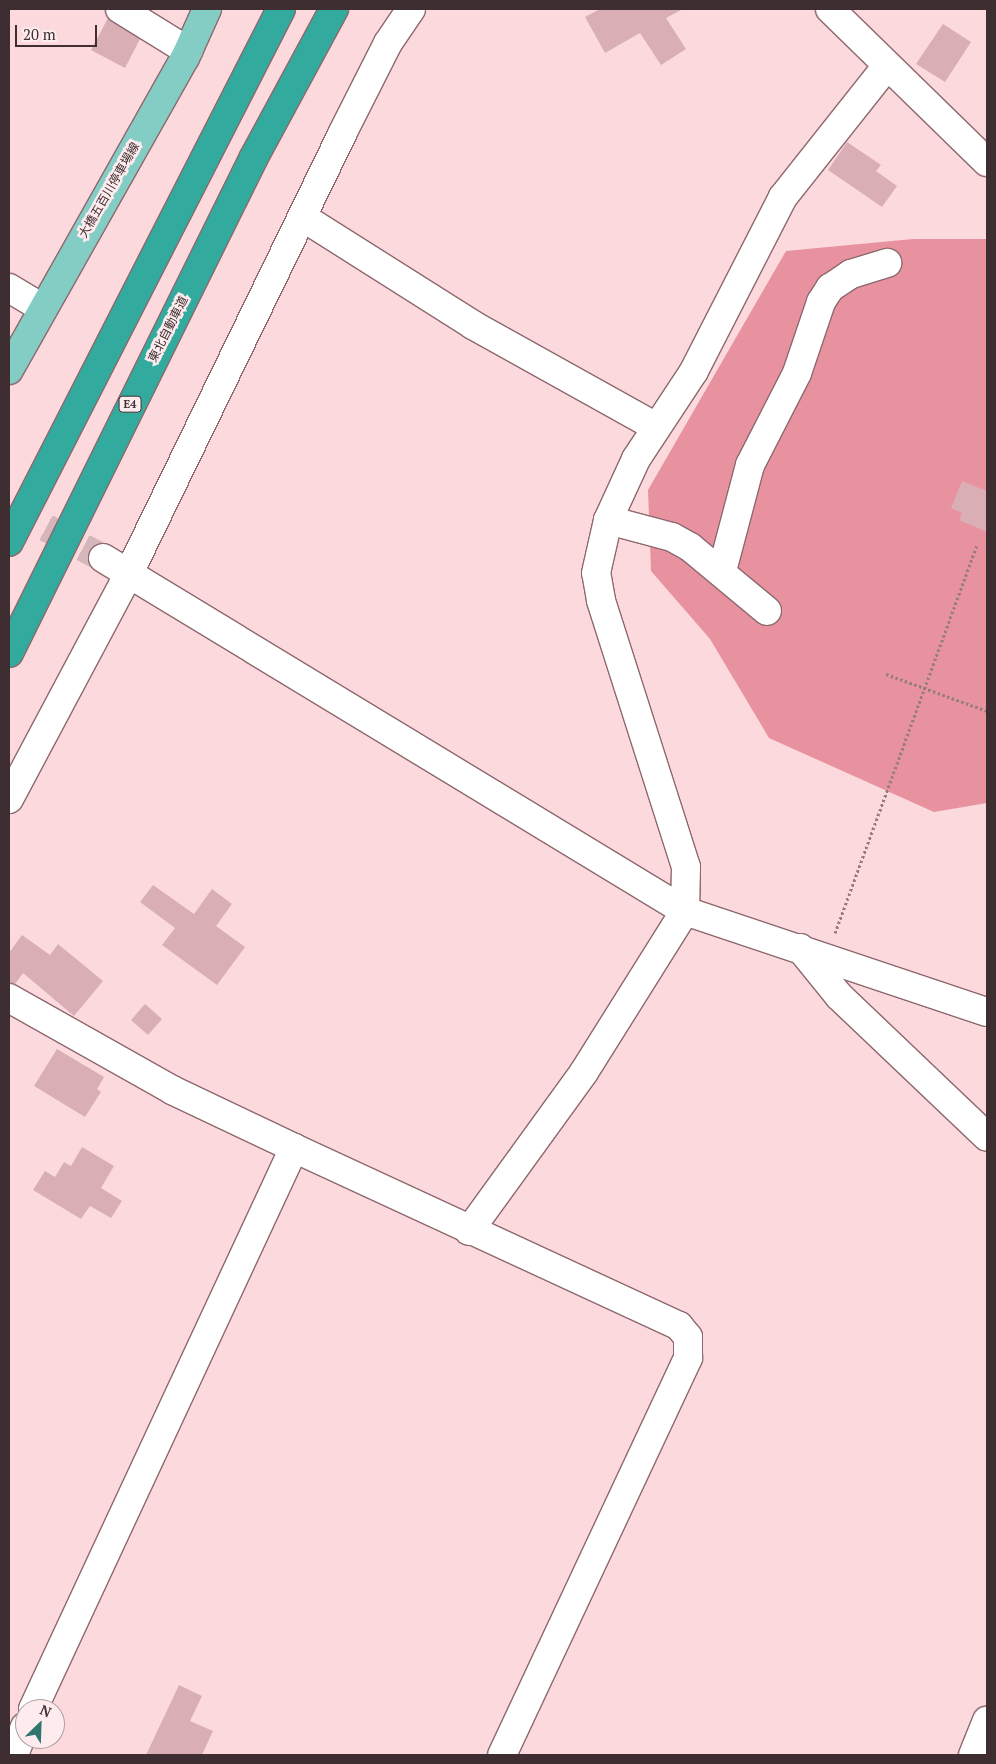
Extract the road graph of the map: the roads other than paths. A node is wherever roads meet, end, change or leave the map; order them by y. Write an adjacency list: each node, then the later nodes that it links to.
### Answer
1 (120, 9): 9 (street)
2 (207, 9): 9 (main road, 大橋五百川停車場線)
3 (272, 9): 11 (highway)
4 (281, 9): 11 (highway)
5 (334, 9): 12 (highway, 東北自動車道 / E4)
6 (352, 9): 12 (highway)
7 (411, 9): 14 (street)
8 (830, 9): 10 (street)
9 (188, 51): 17 (main road, 大橋五百川停車場線)
10 (886, 67): 13 (street); 19 (street)
11 (214, 136): 21 (highway)
12 (254, 157): 26 (highway, 東北自動車道 / E4)
13 (987, 162)
14 (304, 218): 19 (street); 24 (street)
15 (887, 263): 23 (street)
16 (9, 288): 17 (street)
17 (41, 308): 18 (main road, 大橋五百川停車場線)
18 (9, 370)
19 (656, 427): 20 (street)
20 (608, 520): 23 (street); 28 (street)
21 (9, 542)
22 (103, 558): 24 (street)
23 (722, 571): 25 (street)
24 (129, 572): 27 (street); 28 (street)
25 (767, 611)
26 (9, 653)
27 (9, 799)
28 (685, 912): 29 (street); 34 (street)
29 (800, 948): 31 (street); 32 (street)
30 (9, 998): 33 (street)
31 (987, 1012)
32 (987, 1137)
33 (294, 1148): 34 (street); 35 (street)
34 (469, 1232): 37 (street)
35 (38, 1699)
36 (987, 1721): 38 (street)
37 (502, 1755)
38 (973, 1755)

